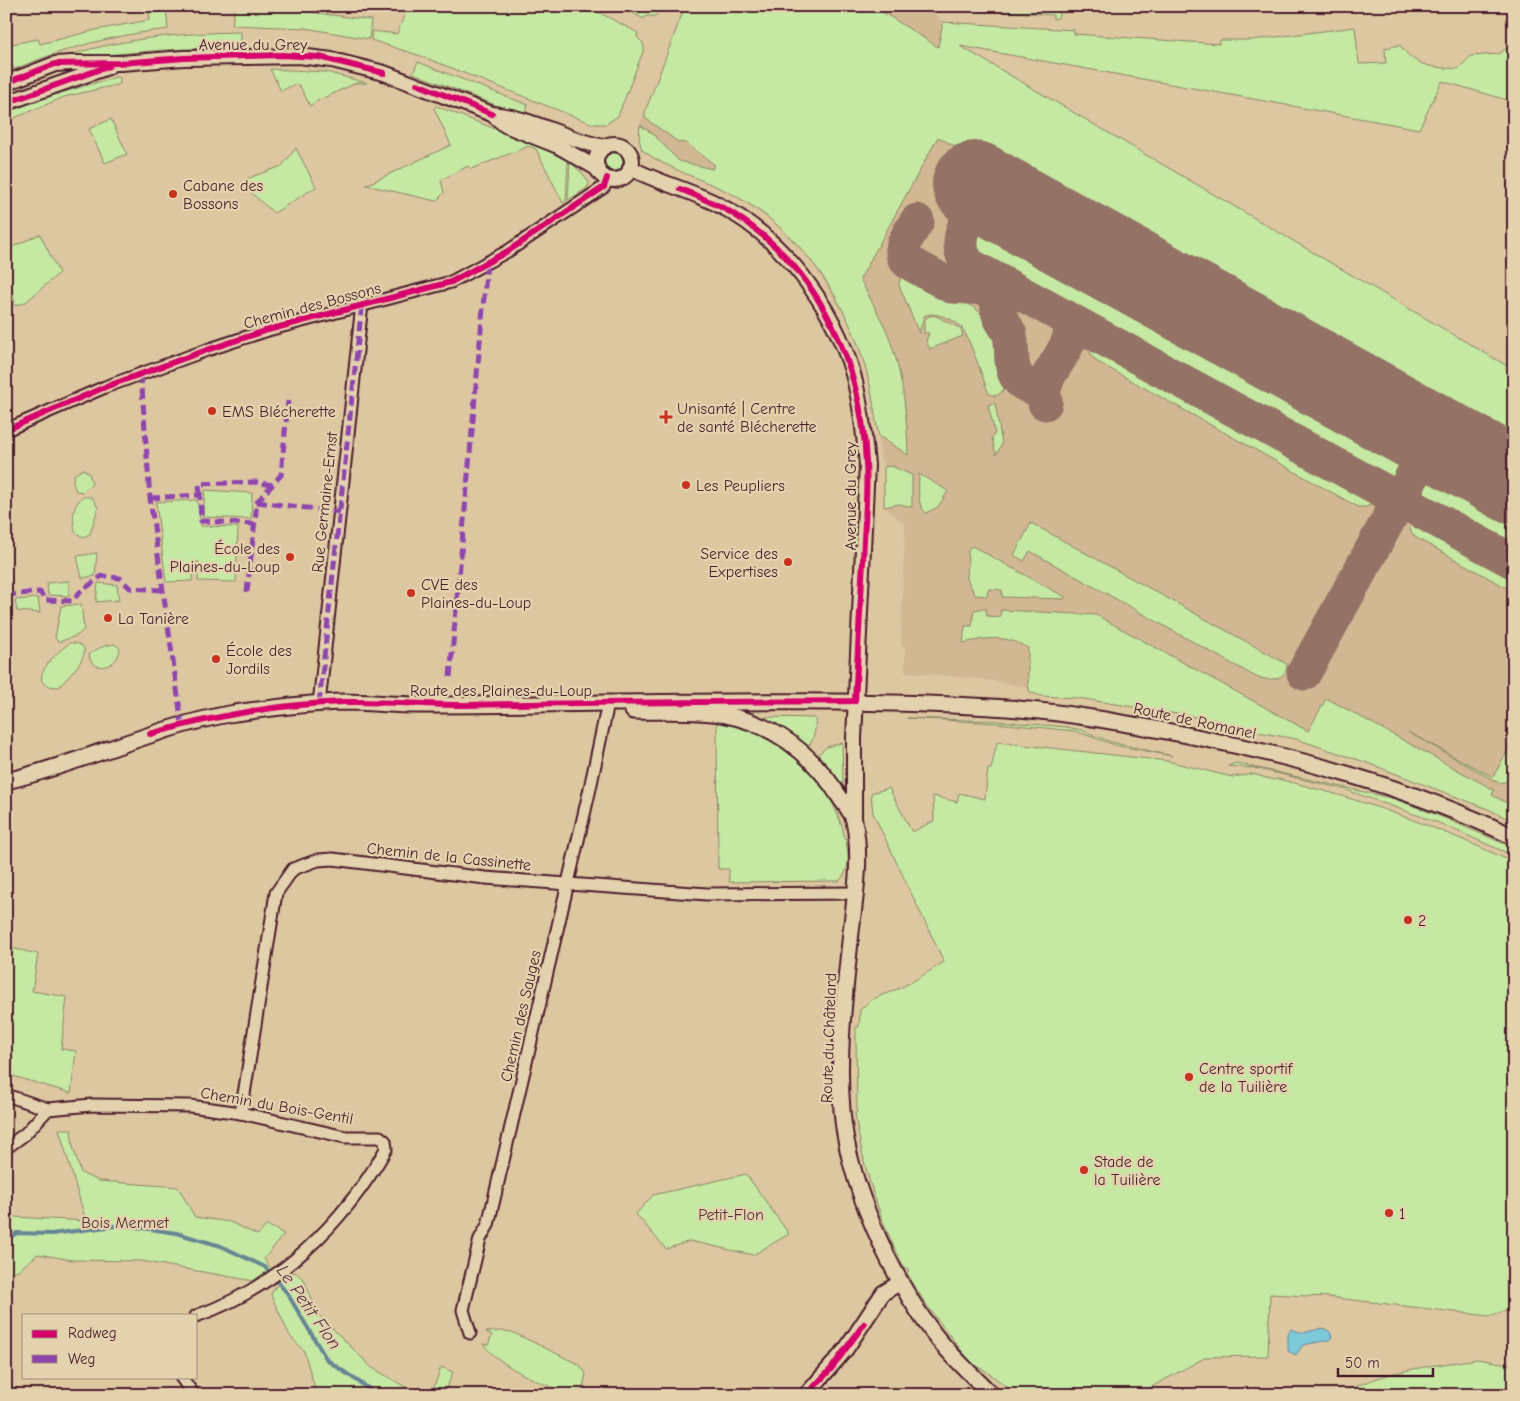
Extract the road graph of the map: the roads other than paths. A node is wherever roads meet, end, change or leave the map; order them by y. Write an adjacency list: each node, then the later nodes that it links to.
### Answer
1 (121, 63): 2 (street, Avenue du Grey); 3 (street, Avenue du Grey); 4 (street, Avenue du Grey)
2 (6, 84)
3 (6, 103)
4 (492, 114): 5 (street, Avenue du Grey); 7 (street, Avenue du Grey)
5 (604, 147): 6 (street); 7 (street)
6 (630, 168): 7 (street); 10 (street, Avenue du Grey)
7 (602, 174): 8 (street, Chemin des Bossons)
8 (362, 304): 9 (street, Chemin des Bossons); 12 (street, Rue Germaine-Ernst)
9 (6, 430)
10 (855, 701): 11 (main road, Route des Plaines-du-Loup); 14 (street, Avenue du Grey); 15 (main road, Route de Romanel)
11 (608, 703): 12 (main road, Route des Plaines-du-Loup); 14 (main road, Route des Plaines-du-Loup); 16 (street, Chemin des Sauges)
12 (319, 704): 13 (main road, Route des Plaines-du-Loup)
13 (6, 781)
14 (854, 820): 17 (main road, Route du Châtelard)
15 (1514, 837)
16 (568, 884): 17 (street, Chemin de la Cassinette); 20 (street, Chemin de la Cassinette); 24 (street, Chemin des Sauges)
17 (856, 893): 22 (main road, Route du Châtelard)
18 (6, 1095): 19 (street, Chemin du Bois-Gentil)
19 (48, 1109): 20 (street, Chemin du Bois-Gentil); 21 (street)
20 (241, 1113): 23 (street, Chemin du Bois-Gentil)
21 (6, 1148)
22 (901, 1282): 27 (street); 28 (main road, Route du Châtelard)
23 (198, 1315)
24 (470, 1333)
25 (182, 1378): 26 (street)
26 (194, 1395)
27 (806, 1395)
28 (992, 1395)

